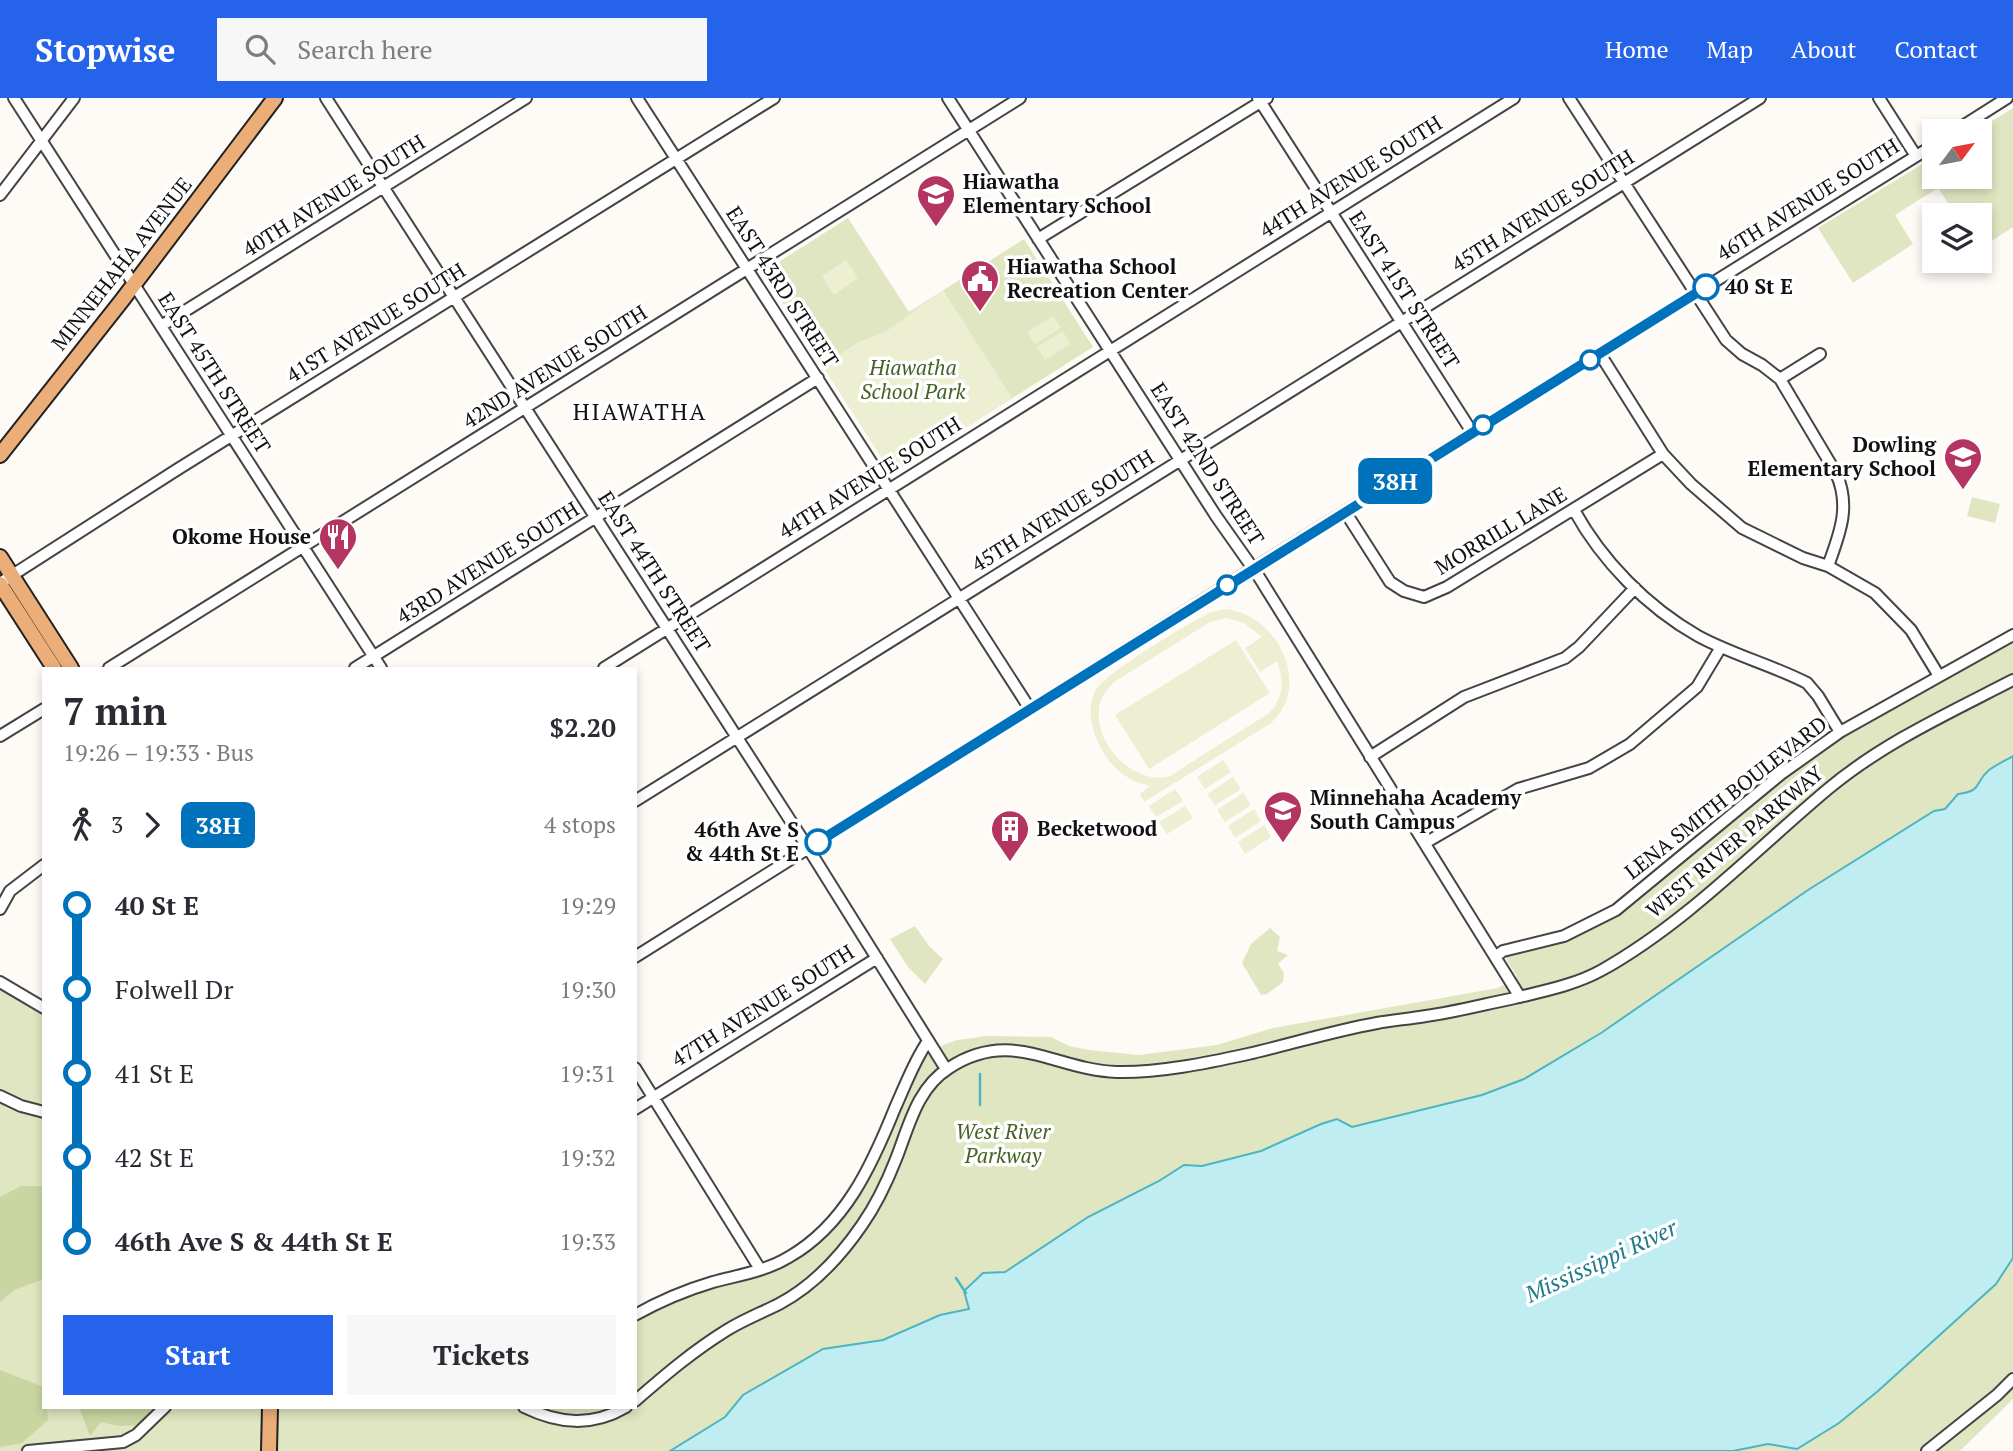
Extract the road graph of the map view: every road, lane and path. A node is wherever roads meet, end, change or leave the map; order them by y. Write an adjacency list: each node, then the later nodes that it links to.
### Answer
1 (14, 98): 18 (street, EAST 45TH STREET)
2 (74, 98): 18 (street)
3 (275, 98): 28 (main road, MINNEHAHA AVENUE)
4 (326, 98): 23 (street, EAST 44TH STREET)
5 (526, 98): 23 (street, 40TH AVENUE SOUTH)
6 (637, 98): 21 (street, EAST 43RD STREET)
7 (774, 98): 21 (street, 41ST AVENUE SOUTH)
8 (948, 98): 17 (street, EAST 42ND STREET)
9 (1020, 98): 17 (street, 42ND AVENUE SOUTH)
10 (1514, 98): 25 (street, 44TH AVENUE SOUTH)
11 (1569, 98): 22 (street)
12 (1760, 98): 22 (street, 45TH AVENUE SOUTH)
13 (1879, 98): 20 (street)
14 (2007, 98): 16 (street)
15 (1262, 99): 25 (street, EAST 41ST STREET); 26 (street)
16 (1974, 119)
17 (969, 130): 26 (street, EAST 42ND STREET); 27 (street, 42ND AVENUE SOUTH)
18 (42, 141): 24 (street); 28 (street, EAST 45TH STREET)
19 (1922, 152): 20 (street, 46TH AVENUE SOUTH)
20 (1916, 156): 29 (street, 46TH AVENUE SOUTH)
21 (676, 159): 27 (street, EAST 43RD STREET); 30 (street, 41ST AVENUE SOUTH)
22 (1624, 182): 29 (street); 31 (street, 45TH AVENUE SOUTH)
23 (384, 188): 30 (street, EAST 44TH STREET); 32 (street, 40TH AVENUE SOUTH)
24 (0, 195)
25 (1331, 212): 31 (street, EAST 41ST STREET); 33 (street, 44TH AVENUE SOUTH)
26 (1038, 239): 33 (street, EAST 42ND STREET)
27 (747, 269): 36 (street, EAST 43RD STREET); 38 (street, 42ND AVENUE SOUTH)
28 (134, 284): 32 (street, EAST 45TH STREET); 42 (main road, MINNEHAHA AVENUE)
29 (1695, 293): 34 (street, 46TH AVENUE SOUTH); 37 (street)
30 (454, 298): 38 (street, EAST 44TH STREET); 40 (street, 41ST AVENUE SOUTH)
31 (1402, 322): 39 (street, EAST 41ST STREET); 43 (street, 45TH AVENUE SOUTH)
32 (161, 326): 40 (street, EAST 45TH STREET)
33 (1110, 350): 43 (street, EAST 42ND STREET); 44 (street, 44TH AVENUE SOUTH)
34 (1600, 354): 39 (street, 46TH AVENUE SOUTH); 41 (street)
35 (1820, 354): 37 (street)
36 (818, 378): 44 (street, EAST 43RD STREET); 47 (street, 43RD AVENUE SOUTH)
37 (1780, 379): 50 (street)
38 (525, 408): 47 (street, EAST 44TH STREET); 48 (street, 42ND AVENUE SOUTH)
39 (1472, 432): 46 (street, 46TH AVENUE SOUTH)
40 (232, 436): 48 (street, EAST 45TH STREET); 52 (street, 41ST AVENUE SOUTH)
41 (1663, 454): 45 (street, MORRILL LANE); 50 (street)
42 (0, 455)
43 (1181, 461): 51 (street, EAST 42ND STREET); 54 (street, 45TH AVENUE SOUTH)
44 (889, 489): 54 (street, EAST 43RD STREET); 55 (street, 44TH AVENUE SOUTH)
45 (1574, 510): 46 (street, MORRILL LANE); 53 (street)
46 (1346, 513): 51 (street, 46TH AVENUE SOUTH)
47 (596, 519): 55 (street, EAST 44TH STREET); 58 (street, 43RD AVENUE SOUTH)
48 (303, 547): 58 (street, EAST 45TH STREET); 61 (street, 42ND AVENUE SOUTH)
49 (0, 557): 52 (main road)
50 (1828, 566): 65 (street)
51 (1253, 569): 67 (street, 46TH AVENUE SOUTH); 72 (street, EAST 42ND STREET)
52 (4, 581): 59 (main road); 60 (main road)
53 (1635, 588): 57 (street); 72 (street)
54 (960, 599): 67 (street, EAST 43RD STREET); 71 (street, 45TH AVENUE SOUTH)
55 (667, 629): 64 (street, 44TH AVENUE SOUTH); 71 (street, EAST 44TH STREET)
56 (2013, 635): 65 (street, LENA SMITH BOULEVARD)
57 (1721, 647): 69 (street); 74 (street)
58 (373, 657): 62 (street, 43RD AVENUE SOUTH); 63 (street, EAST 45TH STREET)
59 (53, 667)
60 (70, 667)
61 (111, 667)
62 (357, 667)
63 (380, 667)
64 (606, 667)
65 (1939, 676): 69 (street, LENA SMITH BOULEVARD)
66 (2013, 680): 82 (street, WEST RIVER PARKWAY)
67 (1030, 709): 75 (street, 46TH AVENUE SOUTH)
68 (42, 710): 70 (street)
69 (1840, 732): 79 (street, LENA SMITH BOULEVARD)
70 (0, 736)
71 (737, 737): 73 (street, 45TH AVENUE SOUTH); 75 (street, EAST 44TH STREET)
72 (1370, 757): 74 (street, EAST 42ND STREET)
73 (637, 800)
74 (1425, 843): 79 (street, EAST 42ND STREET)
75 (808, 848): 78 (street, 46TH AVENUE SOUTH); 80 (street, EAST 44TH STREET)
76 (42, 867): 77 (street)
77 (0, 909)
78 (637, 956)
79 (1495, 957): 82 (street, EAST 42ND STREET)
80 (877, 958): 84 (street, EAST 44TH STREET); 88 (street, 47TH AVENUE SOUTH)
81 (0, 982): 83 (street)
82 (1520, 997): 85 (street, WEST RIVER PARKWAY)
83 (42, 1007)
84 (929, 1041): 85 (street, EAST 44TH STREET); 91 (street)
85 (946, 1069): 94 (street, WEST RIVER PARKWAY)
86 (637, 1071): 88 (street)
87 (0, 1096): 90 (street)
88 (653, 1097): 89 (street, 47TH AVENUE SOUTH); 91 (street)
89 (637, 1108)
90 (42, 1111)
91 (760, 1269): 92 (street)
92 (637, 1314)
93 (2013, 1379): 101 (street)
94 (637, 1399)
95 (163, 1409): 99 (street)
96 (270, 1409): 100 (main road)
97 (529, 1409): 98 (street)
98 (623, 1409)
99 (28, 1451)
100 (269, 1451)
101 (1927, 1451)

